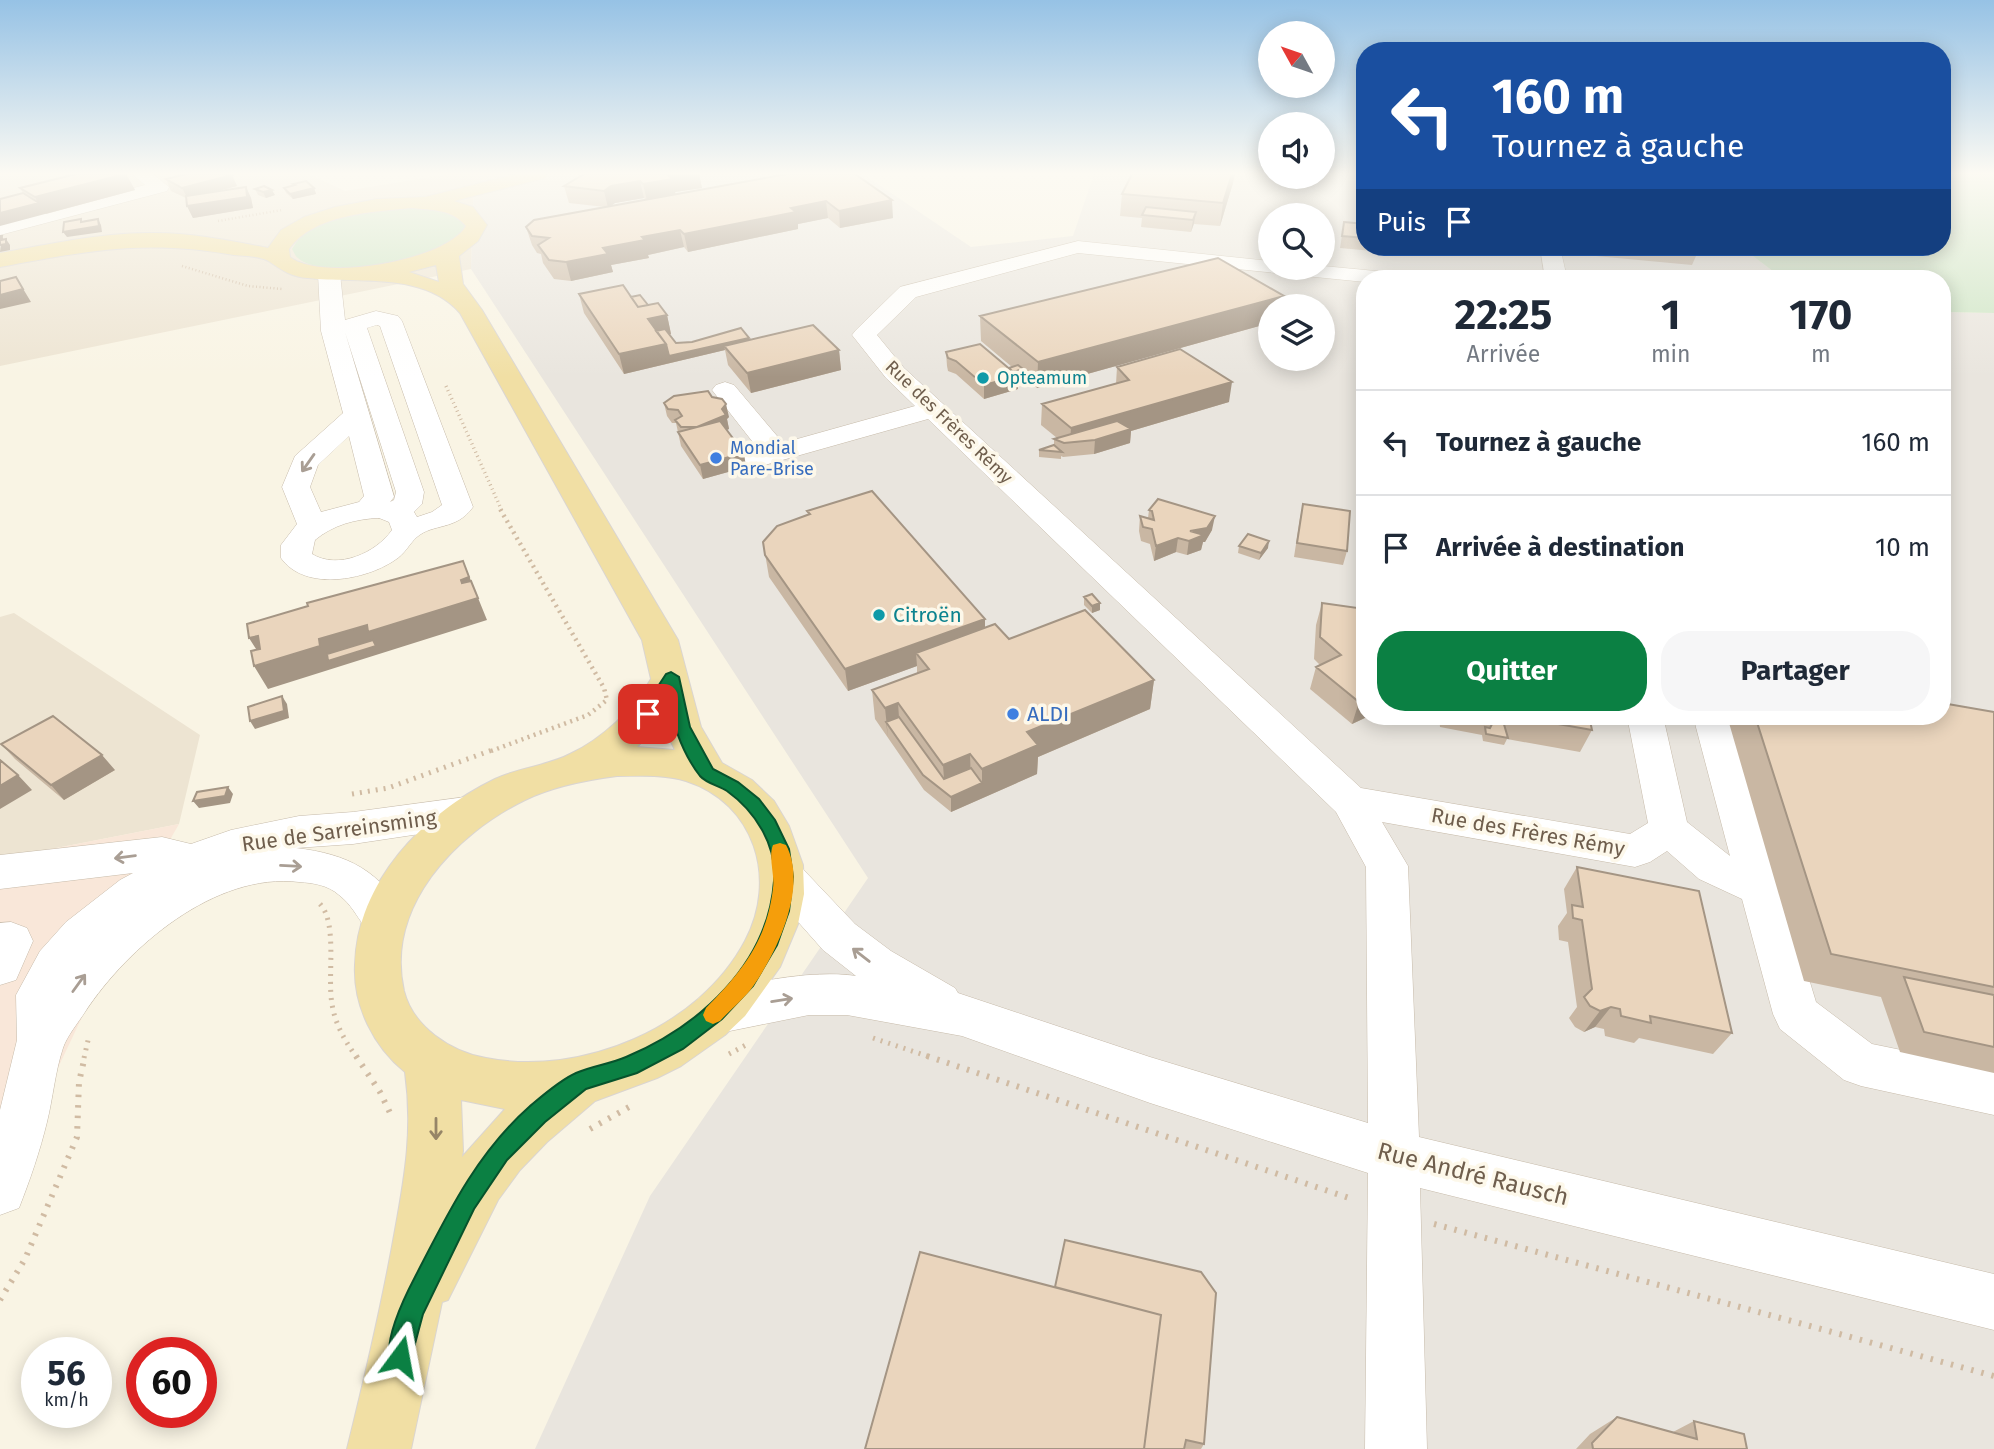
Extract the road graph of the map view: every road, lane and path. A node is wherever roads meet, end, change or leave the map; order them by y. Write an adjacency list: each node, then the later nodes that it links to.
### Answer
1 (107, 242): 9 (main road)
2 (188, 242): 6 (main road)
3 (222, 242): 6 (main road)
4 (283, 242): 8 (main road)
5 (465, 242): 7 (main road)
6 (206, 243): 8 (main road)
7 (448, 252): 11 (main road); 15 (main road)
8 (278, 256): 13 (main road)
9 (0, 260)
10 (1258, 266): 18 (street, Rue des Frères Rémy)
11 (375, 272): 13 (main road); 15 (main road)
12 (1335, 273): 14 (street)
13 (329, 274): 16 (street)
14 (1356, 275)
15 (456, 295): 24 (main road)
16 (342, 326): 19 (street); 22 (street); 22 (street)
17 (725, 390): 20 (street)
18 (933, 409): 20 (street); 29 (street, Rue des Frères Rémy)
19 (356, 415): 22 (street); 23 (street, one-way to 23)
20 (776, 453): 21 (street)
21 (747, 462)
22 (390, 517): 23 (street); 23 (street)
23 (313, 527)
24 (671, 677): 27 (main road); 28 (main road)
25 (1647, 725): 31 (street)
26 (1714, 725): 35 (street)
27 (584, 765): 28 (main road); 30 (main road)
28 (707, 773): 34 (main road)
29 (1350, 801): 31 (street, Rue des Frères Rémy); 53 (street, Rue des Frères Rémy)
30 (473, 811): 32 (street, Rue de Sarreinsming); 37 (main road)
31 (1669, 830): 35 (street)
32 (192, 861): 33 (street, one-way to 33); 44 (street, Rue de Sarreinsming)
33 (0, 873)
34 (784, 877): 40 (main road); 41 (street, Rue André Rausch, one-way to 34)
35 (1759, 888): 49 (street)
36 (310, 896): 51 (path)
37 (384, 919): 44 (street, one-way to 37); 47 (main road)
38 (0, 942): 39 (street)
39 (0, 966)
40 (715, 1013): 41 (street, Rue André Rausch, one-way to 41); 48 (main road)
41 (962, 1015): 53 (street, Rue André Rausch)
42 (90, 1029): 56 (path)
43 (871, 1037): 55 (path)
44 (41, 1040): 54 (street)
45 (752, 1042): 46 (path)
46 (719, 1059)
47 (429, 1061): 48 (main road); 58 (main road, one-way to 58)
48 (580, 1081): 58 (main road)
49 (1994, 1092)
50 (639, 1102): 52 (path)
51 (393, 1120)
52 (580, 1134)
53 (1394, 1156): 55 (street, Rue des Frères Rémy); 57 (street, Rue André Rausch)
54 (0, 1189)
55 (1395, 1214): 59 (path); 61 (street, Rue des Frères Rémy)
56 (0, 1300)
57 (1994, 1302)
58 (411, 1311): 60 (main road)
59 (1994, 1376)
60 (379, 1449)
61 (1396, 1449)

